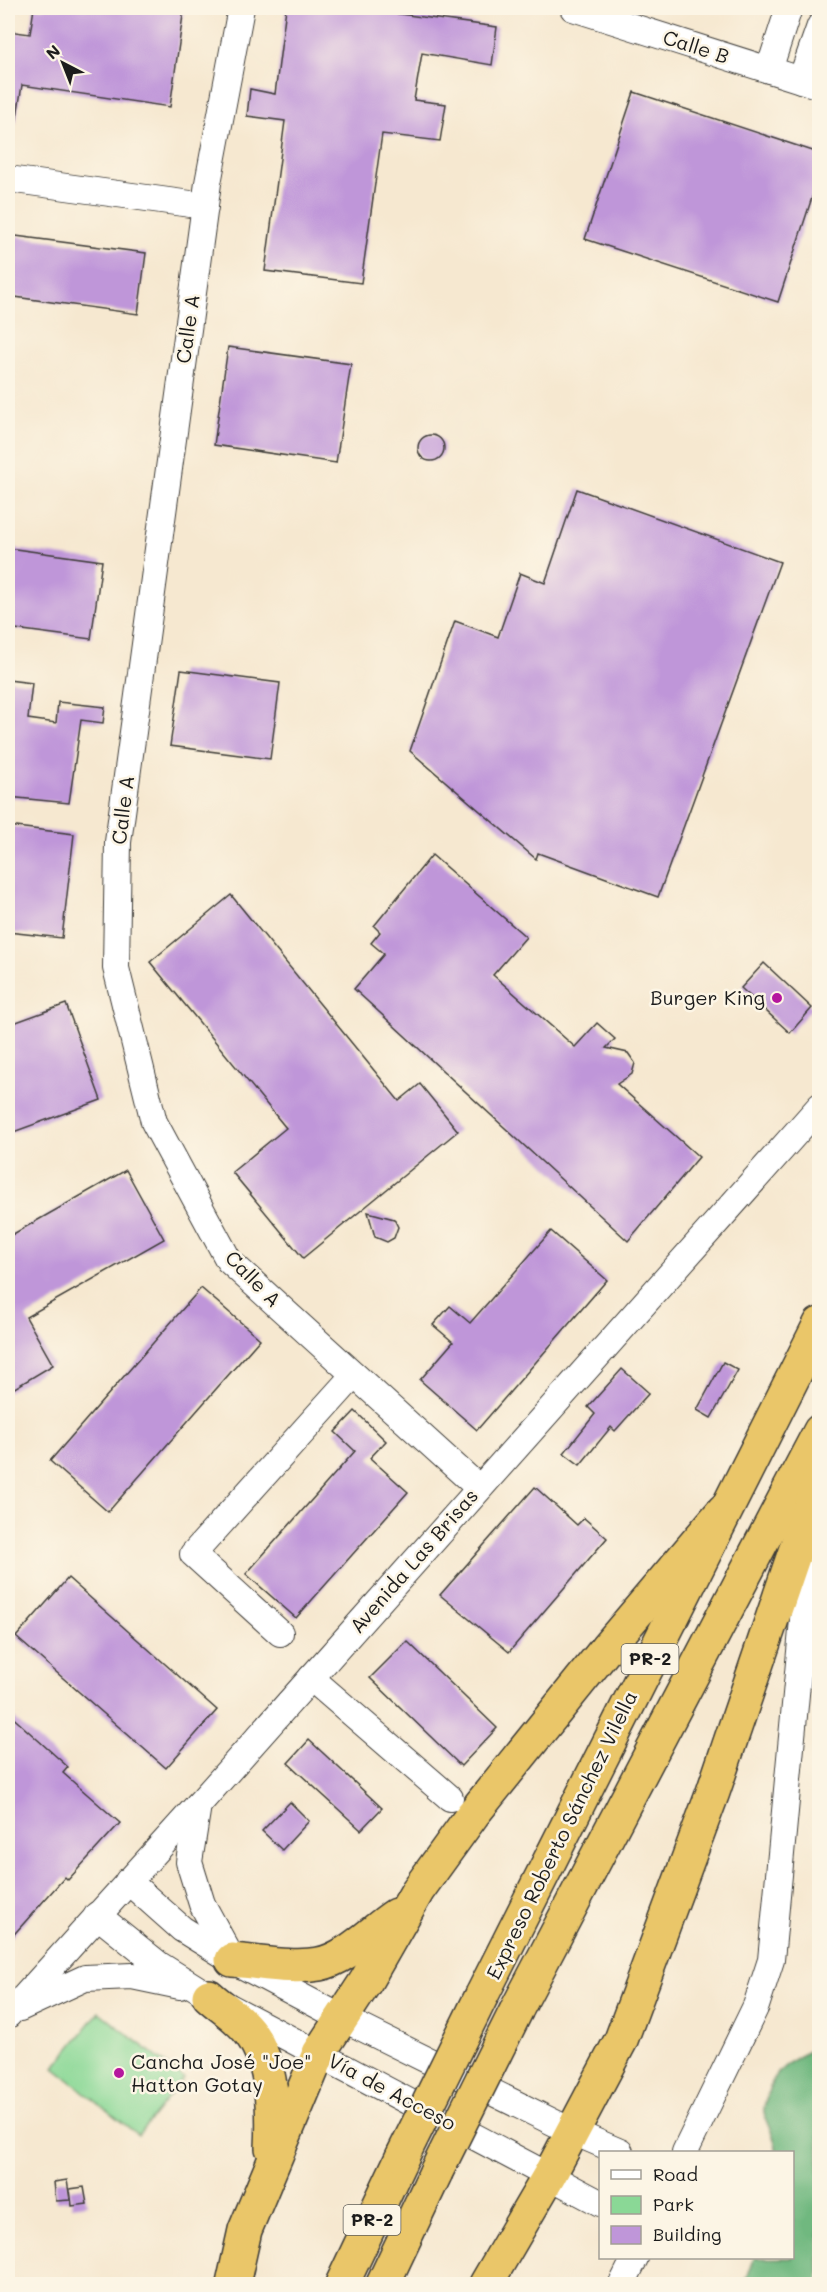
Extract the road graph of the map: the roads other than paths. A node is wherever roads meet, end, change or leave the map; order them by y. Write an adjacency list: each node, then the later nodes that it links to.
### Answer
1 (240, 8): 9 (street, Calle A)
2 (573, 8): 4 (street, Calle B)
3 (789, 8): 6 (street)
4 (603, 12): 6 (street, Calle B)
5 (819, 26): 7 (street)
6 (769, 70): 7 (street, Calle B)
7 (810, 83)
8 (8, 179): 9 (street)
9 (205, 206): 12 (street, Calle A)
10 (819, 1106): 15 (street, Avenida Las Brisas)
11 (819, 1324): 16 (highway, Expreso Roberto Sánchez Vilella / PR-2)
12 (354, 1375): 15 (street, Calle A); 18 (street)
13 (819, 1431): 39 (highway, Expreso Roberto Sánchez Vilella / PR-2, bridge)
14 (819, 1478): 30 (highway)
15 (478, 1488): 19 (street, Avenida Las Brisas)
16 (724, 1510): 23 (highway); 38 (highway, Expreso Roberto Sánchez Vilella / PR-2, bridge)
17 (819, 1550): 32 (street)
18 (280, 1633)
19 (311, 1678): 20 (street); 21 (street, Avenida Las Brisas)
20 (450, 1798)
21 (198, 1805): 22 (street, Avenida Las Brisas); 25 (street)
22 (128, 1881): 24 (street, Avenida Las Brisas); 25 (street)
23 (408, 1907): 25 (highway); 28 (highway)
24 (98, 1915): 26 (street, Vía de Acceso); 27 (street, Avenida Las Brisas)
25 (232, 1960): 28 (street)
26 (209, 1996): 27 (street); 29 (street, Vía de Acceso); 33 (highway)
27 (8, 2014)
28 (342, 2018): 29 (highway); 30 (street)
29 (319, 2053): 33 (highway); 34 (street, Vía de Acceso)
30 (571, 2131): 31 (street); 34 (highway)
31 (618, 2151)
32 (685, 2151)
33 (272, 2162): 37 (highway)
34 (549, 2176): 35 (street, Vía de Acceso); 40 (highway)
35 (599, 2202)
36 (634, 2259): 41 (street)
37 (233, 2284)
38 (342, 2284)
39 (383, 2284)
40 (486, 2284)
41 (622, 2284)

